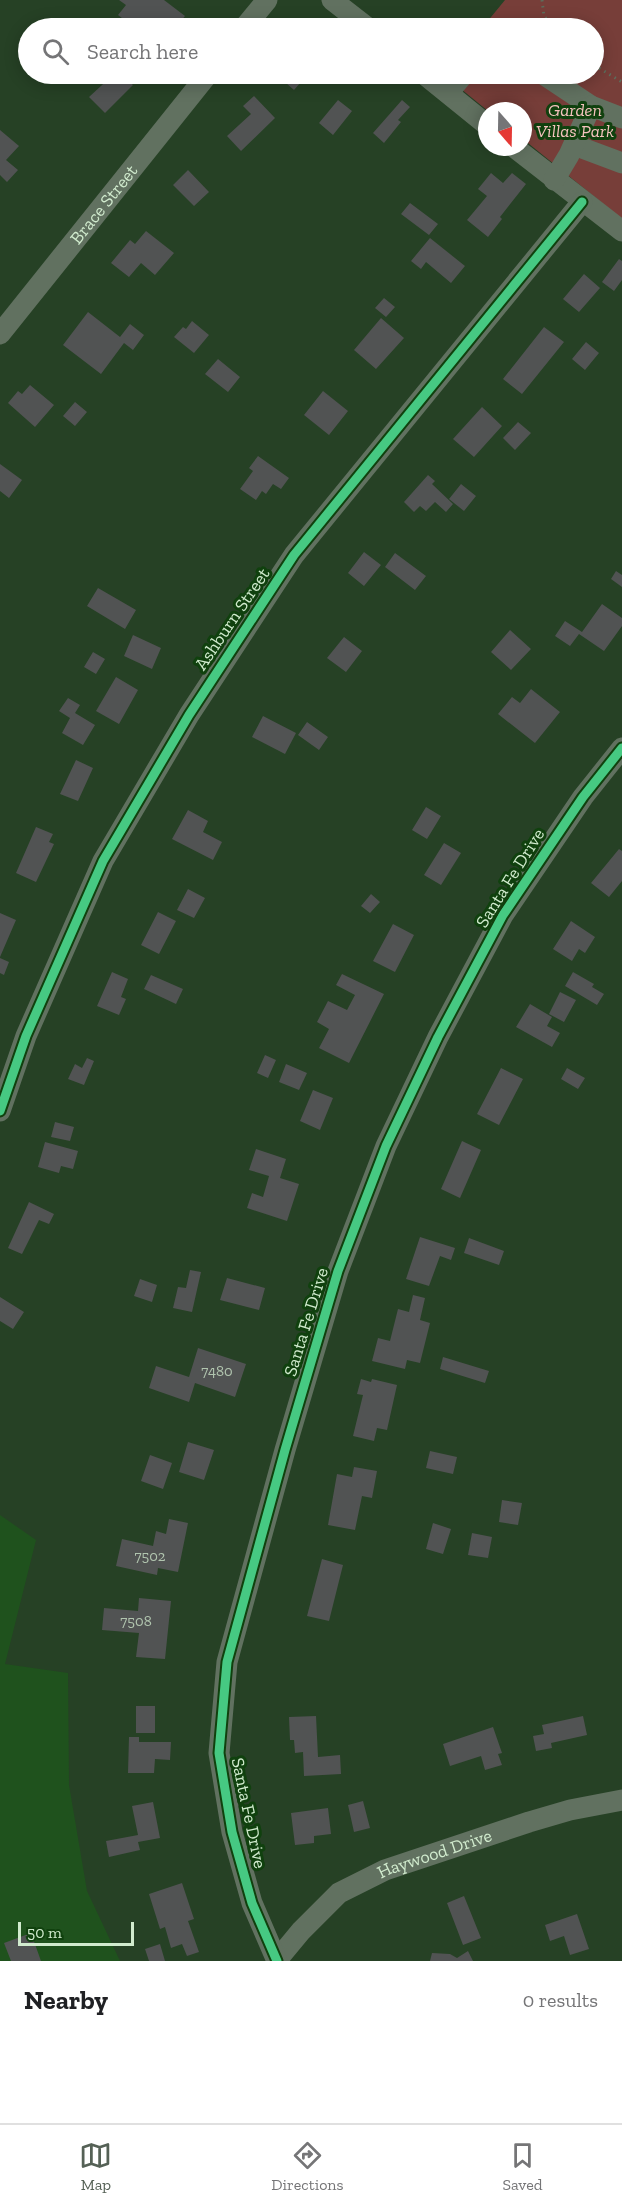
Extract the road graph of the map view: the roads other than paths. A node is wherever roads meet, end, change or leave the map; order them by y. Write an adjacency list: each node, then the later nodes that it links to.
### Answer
1 (267, 0): 3 (street)
2 (332, 0): 4 (street)
3 (252, 18)
4 (355, 18)
5 (200, 84): 19 (street, Brace Street)
6 (437, 84): 9 (street)
7 (456, 84): 9 (street)
8 (558, 84): 10 (street)
9 (448, 93): 11 (street)
10 (591, 106): 12 (street); 13 (street)
11 (478, 118)
12 (622, 118)
13 (574, 145): 15 (street); 16 (street)
14 (525, 156): 16 (street)
15 (622, 163)
16 (554, 180): 17 (street)
17 (582, 202): 18 (street); 21 (street, Ashburn Street)
18 (622, 231)
19 (0, 334)
20 (622, 748): 23 (street, Santa Fe Drive)
21 (0, 1111)
22 (622, 1800): 23 (street, Haywood Drive)
23 (277, 1961)

